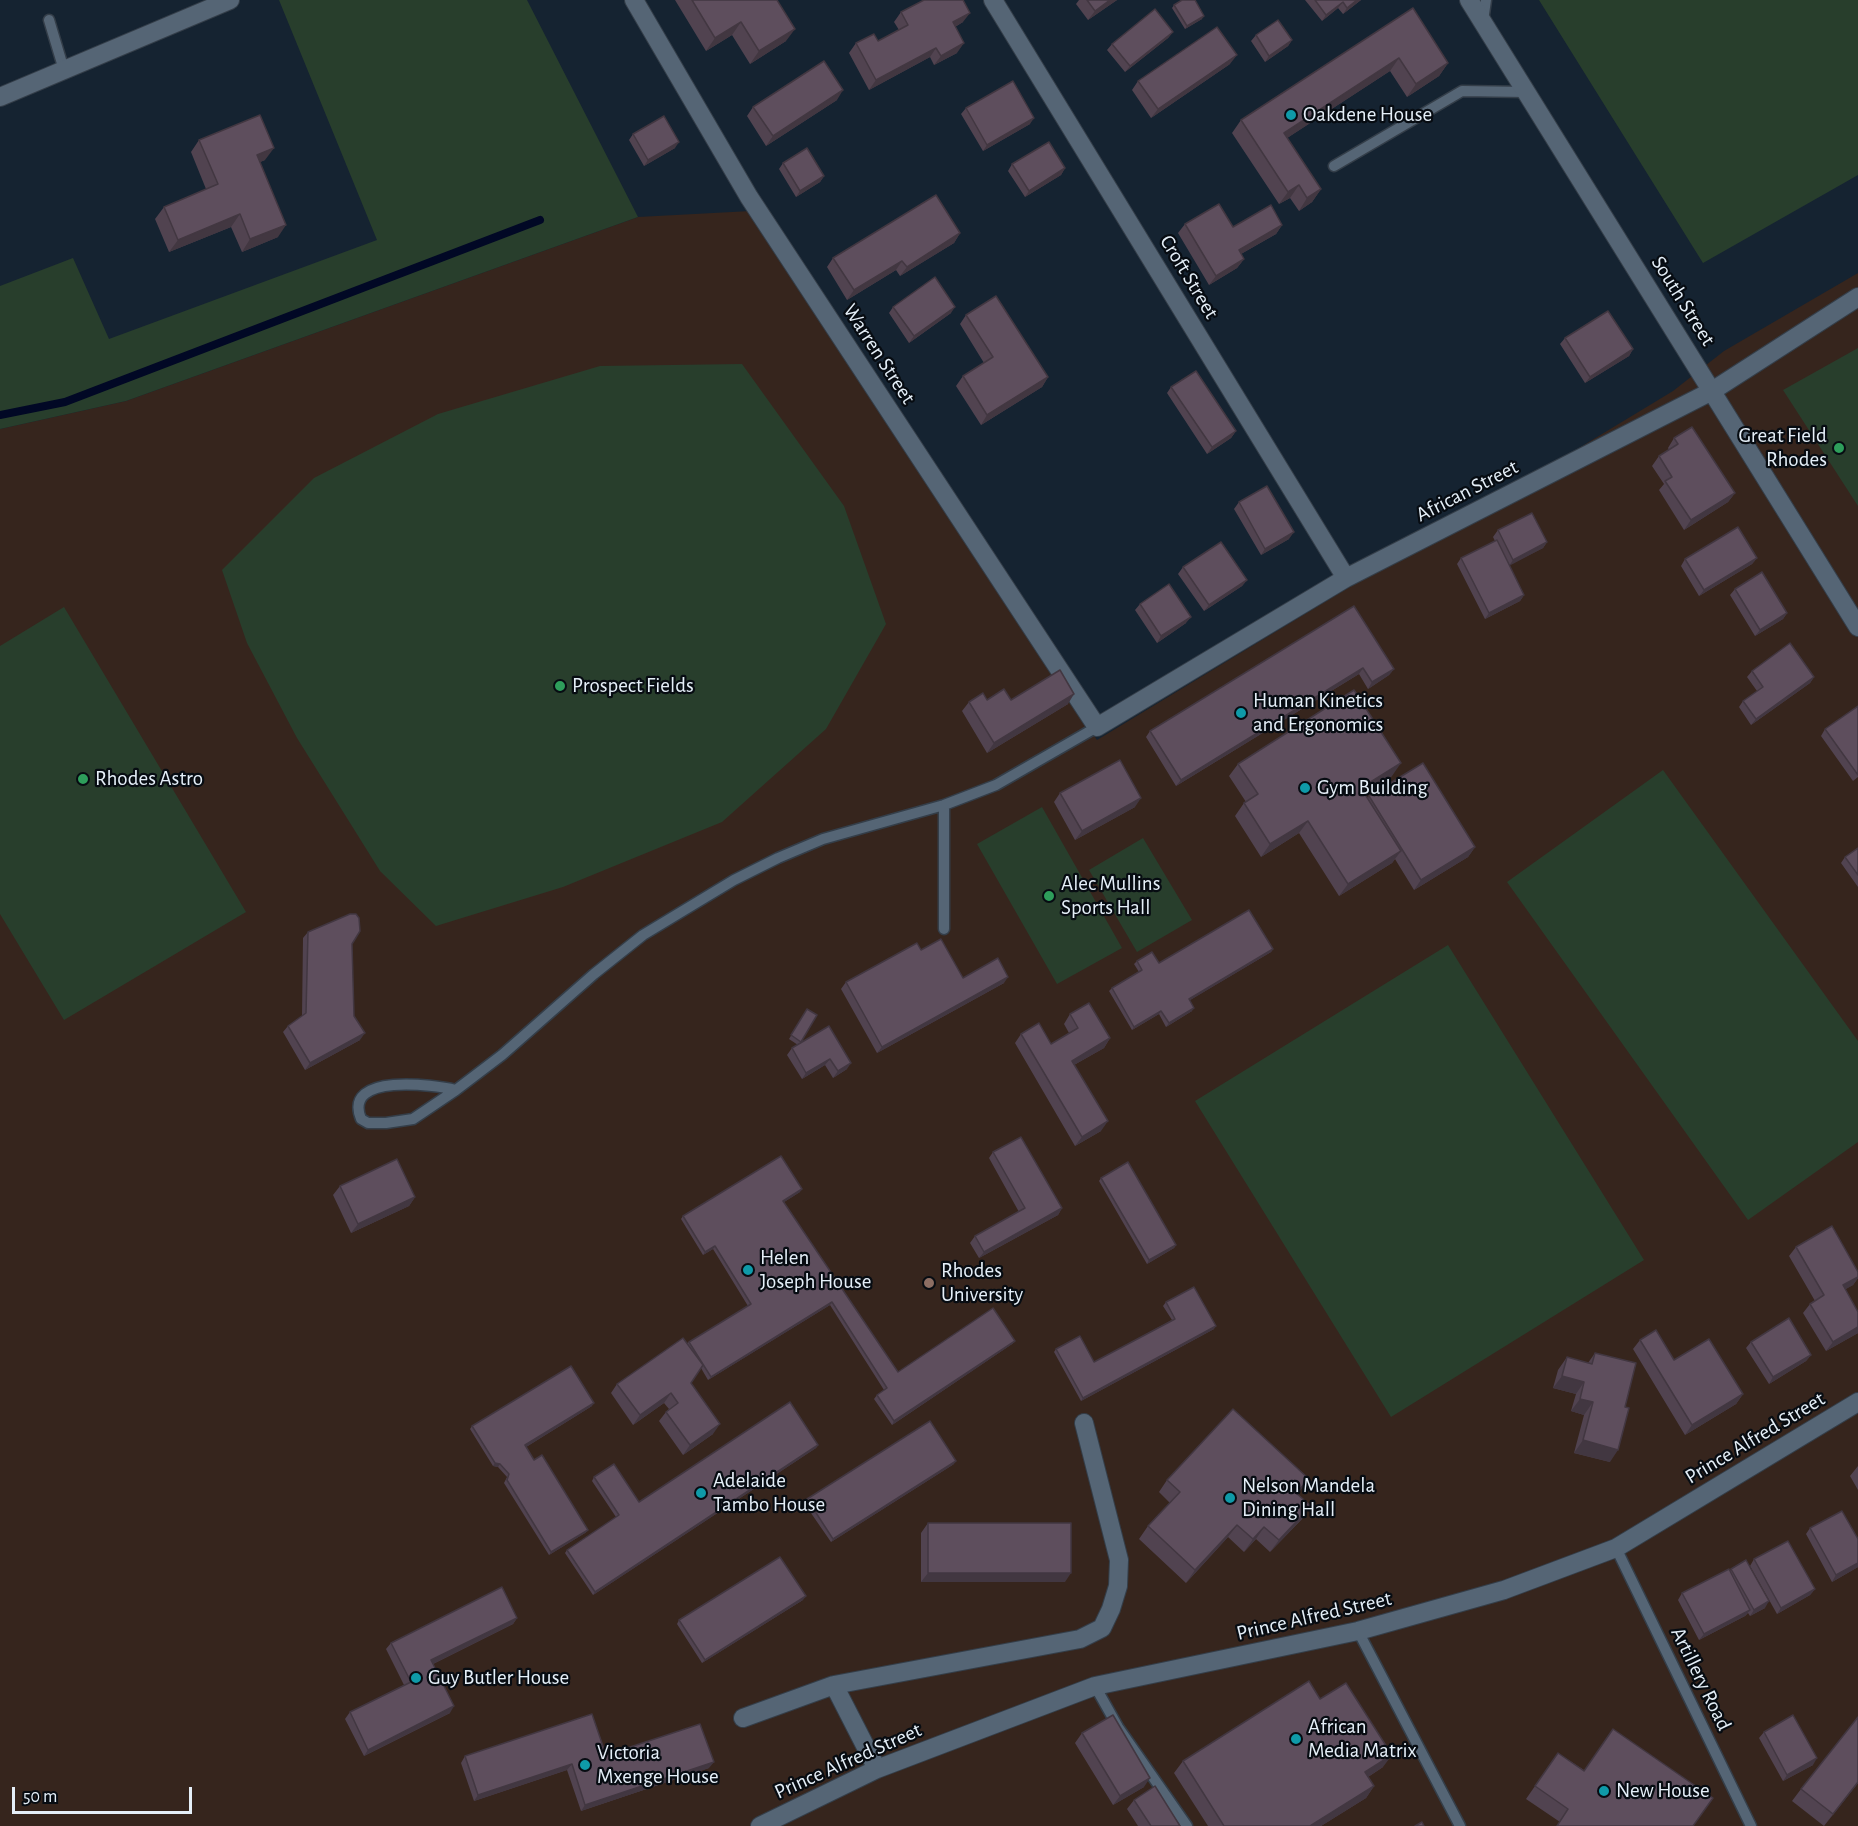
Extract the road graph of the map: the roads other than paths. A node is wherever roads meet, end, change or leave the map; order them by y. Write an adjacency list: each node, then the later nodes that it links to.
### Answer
1 (230, 0): 8 (street)
2 (633, 0): 16 (street, Warren Street)
3 (993, 0): 14 (street, Croft Street)
4 (1469, 0): 7 (street, South Street)
5 (1486, 0): 7 (lane)
6 (50, 20): 8 (lane)
7 (1483, 24): 9 (street, South Street)
8 (64, 70): 10 (street)
9 (1526, 92): 11 (lane); 13 (street, South Street)
10 (0, 97)
11 (1334, 166)
12 (1858, 297): 13 (street, African Street)
13 (1712, 391): 14 (street, African Street); 15 (street, South Street)
14 (1347, 578): 16 (street, African Street)
15 (1858, 627)
16 (1096, 727): 17 (lane)
17 (944, 805): 18 (lane); 19 (lane)
18 (944, 929)
19 (456, 1090): 19 (lane)
20 (1858, 1402): 22 (street, Prince Alfred Street)
21 (1084, 1423): 24 (street)
22 (1616, 1548): 23 (street, Prince Alfred Street); 31 (lane, Artillery Road)
23 (1358, 1631): 25 (street, Prince Alfred Street); 30 (lane)
24 (834, 1685): 26 (street); 27 (street)
25 (1095, 1686): 27 (street, Prince Alfred Street); 29 (lane)
26 (743, 1718)
27 (877, 1769): 28 (street, Prince Alfred Street)
28 (760, 1826)
29 (1187, 1826)
30 (1460, 1826)
31 (1751, 1826)

